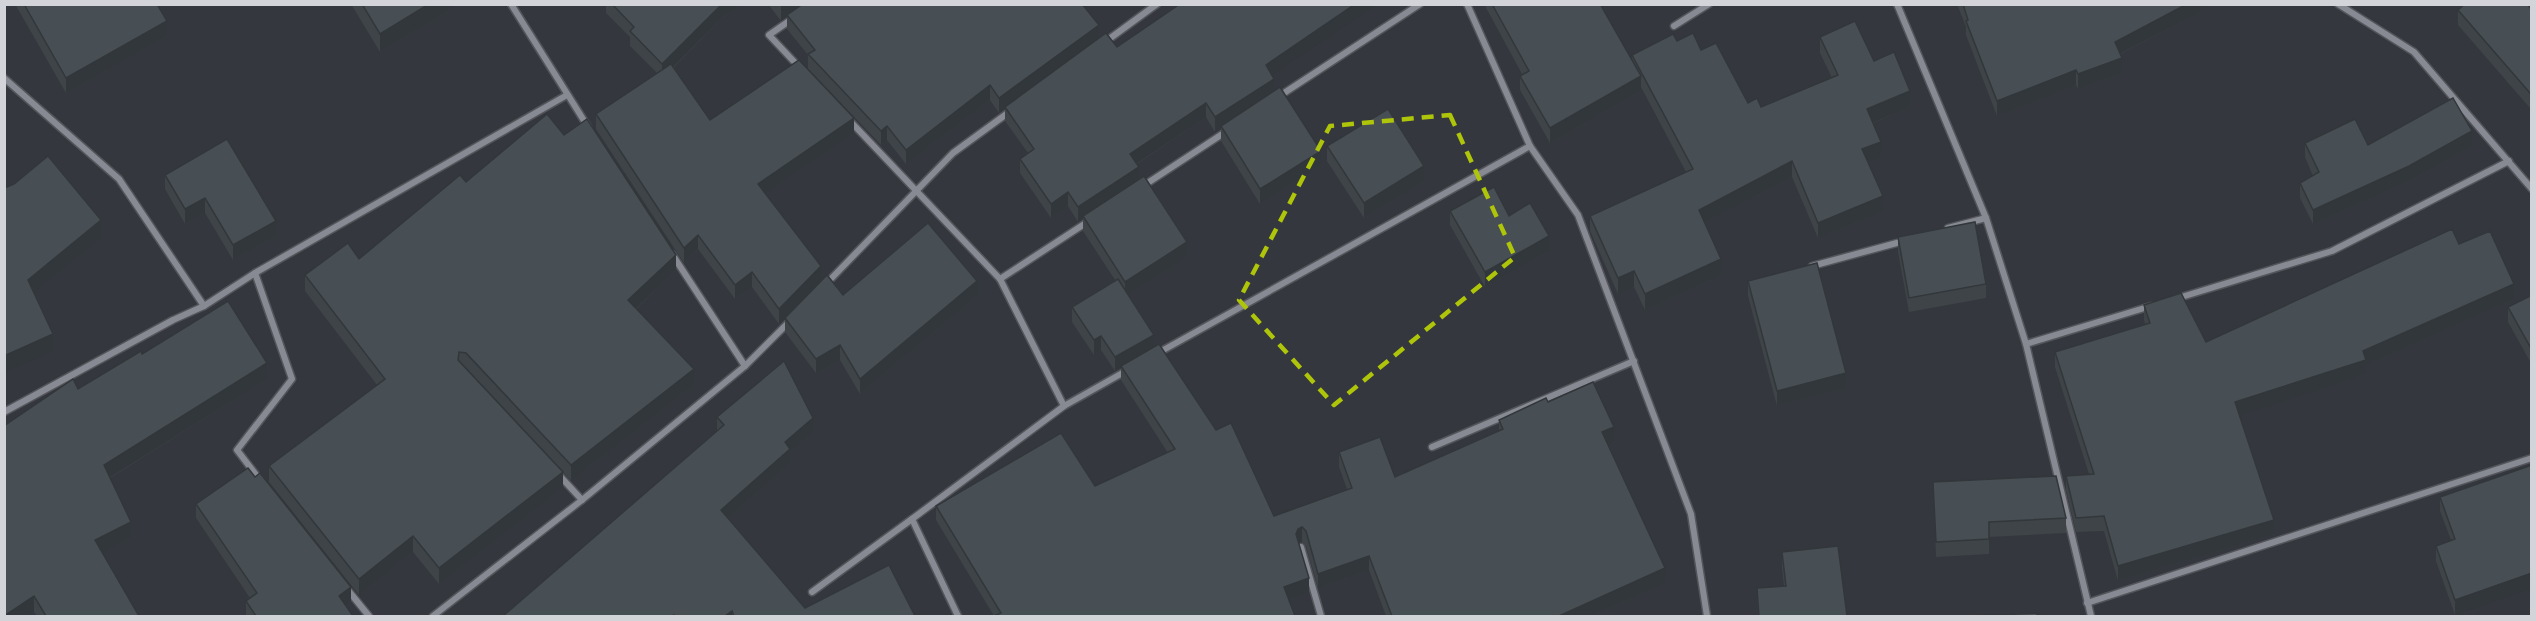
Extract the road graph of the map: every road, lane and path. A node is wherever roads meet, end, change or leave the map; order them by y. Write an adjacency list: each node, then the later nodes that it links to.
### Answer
1 (511, 4): 13 (street)
2 (1157, 4): 10 (street)
3 (1420, 4): 14 (street)
4 (1467, 4): 19 (street)
5 (1709, 4): 9 (street)
6 (1897, 4): 25 (street)
7 (2338, 4): 20 (street)
8 (797, 16): 11 (street)
9 (1674, 26)
10 (1101, 45)
11 (807, 76)
12 (4, 78): 33 (street)
13 (567, 95): 18 (street); 30 (street)
14 (1270, 103)
15 (1018, 106): 23 (street)
16 (846, 118): 23 (street)
17 (1230, 129): 21 (street)
18 (592, 134)
19 (1530, 146): 36 (street); 37 (street)
20 (2509, 161): 22 (street); 35 (street)
21 (1140, 188)
22 (2532, 189)
23 (916, 193): 31 (street); 32 (street)
24 (1100, 214): 31 (street)
25 (1986, 218): 26 (street); 35 (street)
26 (1942, 230)
27 (1909, 239): 29 (street)
28 (669, 250): 39 (street)
29 (1799, 270)
30 (255, 273): 33 (street); 45 (street)
31 (1000, 279): 40 (street)
32 (819, 292)
33 (204, 306): 41 (street)
34 (794, 316): 39 (street)
35 (2026, 344): 51 (street)
36 (1147, 360)
37 (1634, 361): 42 (street); 56 (street)
38 (1136, 365): 40 (street)
39 (746, 366): 46 (street)
40 (1064, 406): 47 (street)
41 (4, 412)
42 (1432, 447)
43 (2532, 458): 51 (street)
44 (550, 466): 46 (street)
45 (266, 487)
46 (582, 500): 53 (street)
47 (912, 519): 50 (street); 54 (street)
48 (1300, 547): 55 (street)
49 (340, 580): 52 (street)
50 (812, 592)
51 (2087, 603): 57 (street)
52 (369, 616)
53 (434, 616)
54 (958, 616)
55 (1321, 616)
56 (1707, 616)
57 (2091, 616)

